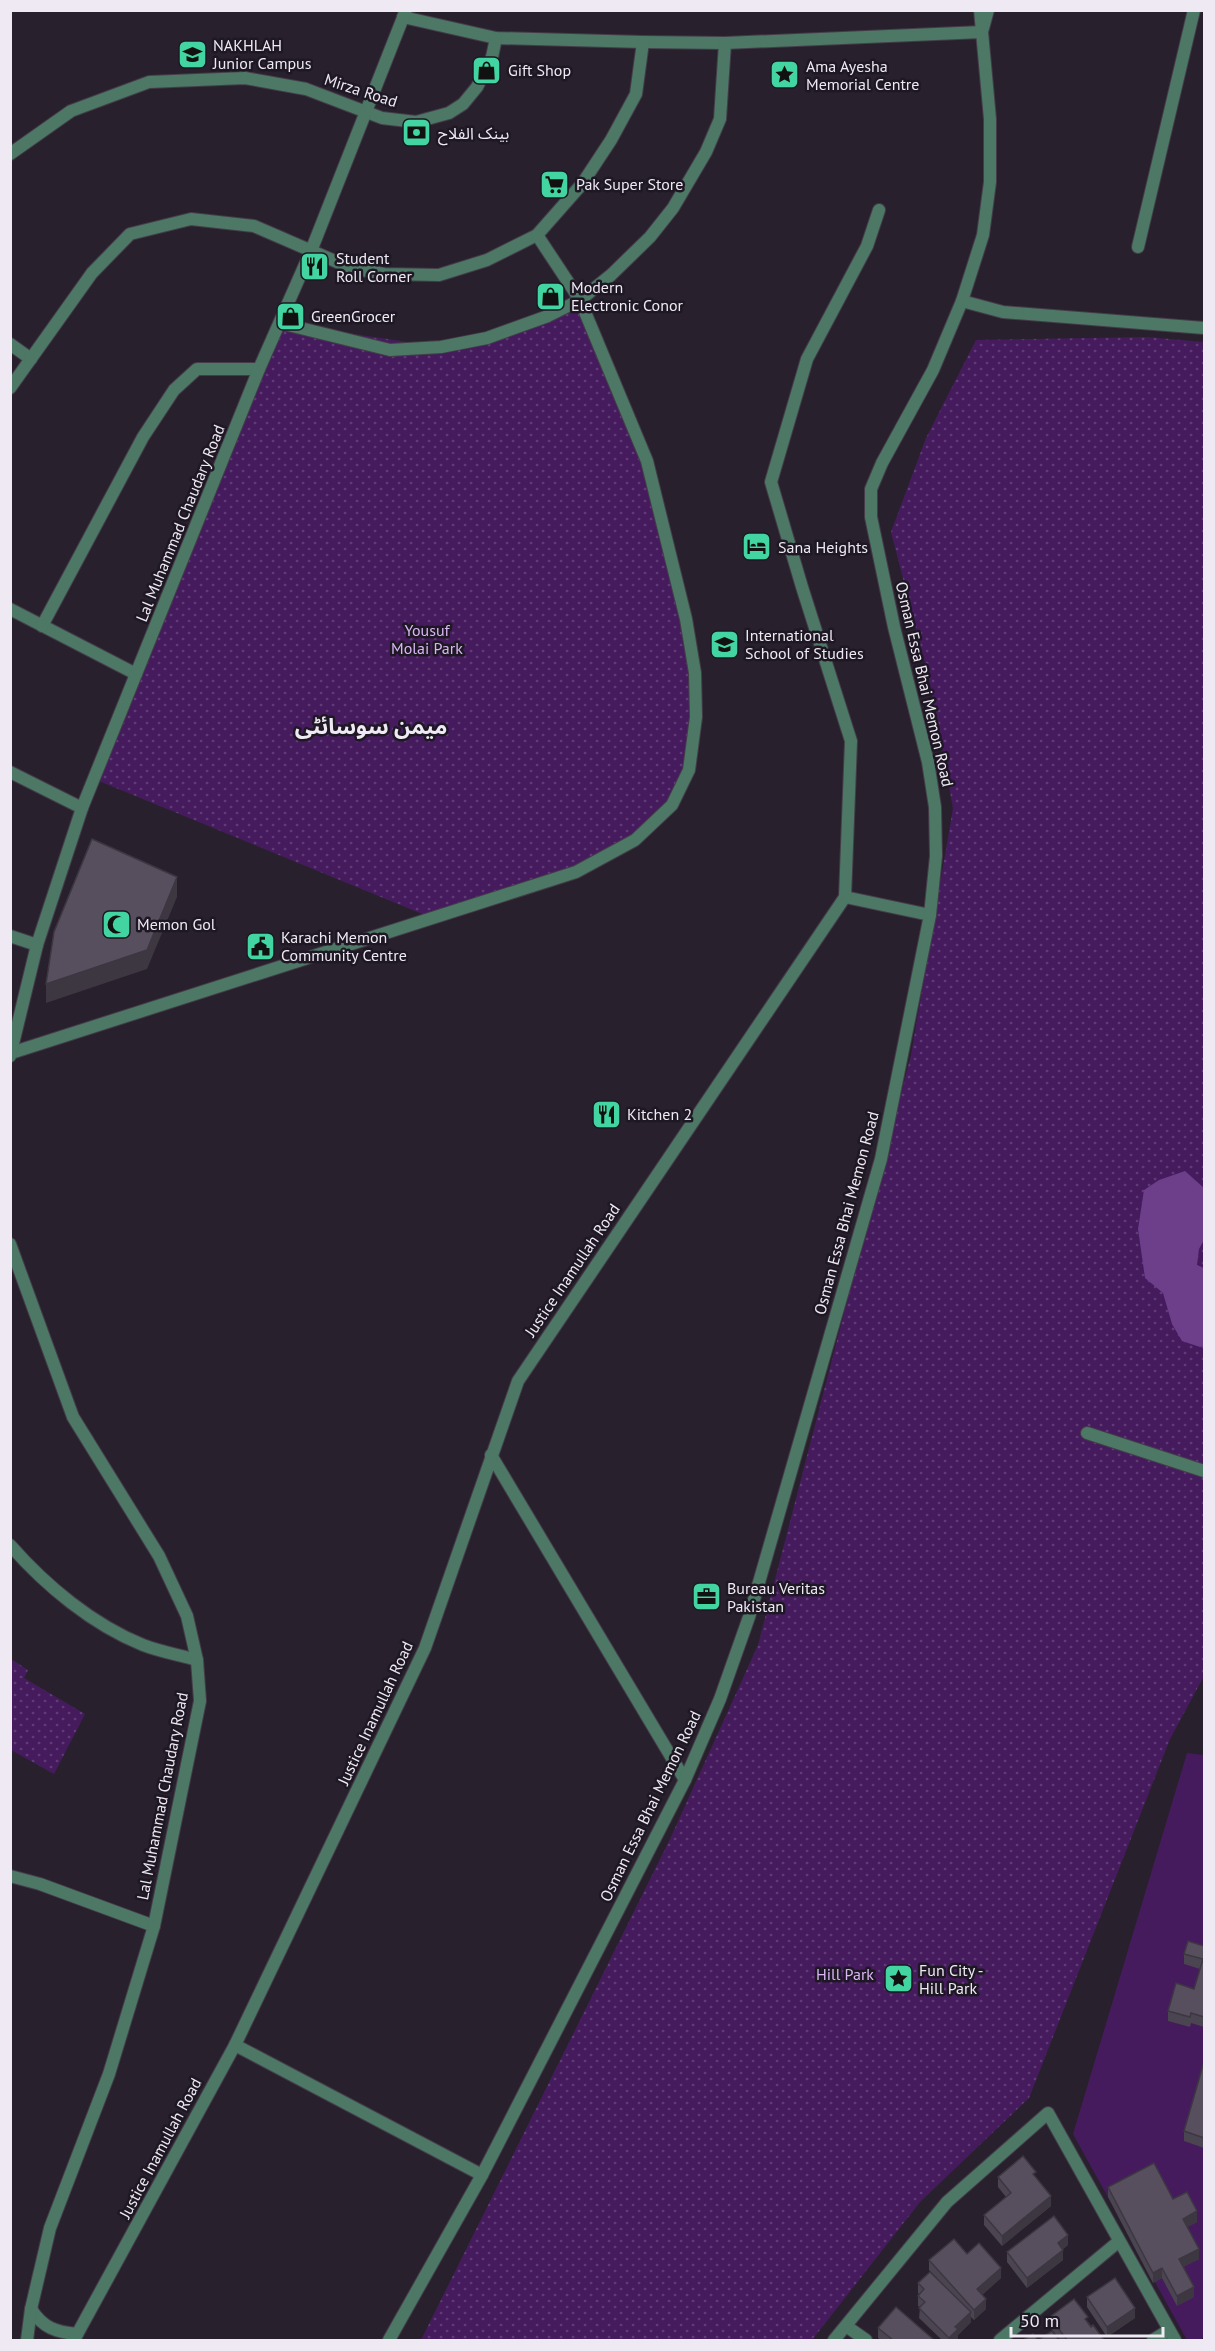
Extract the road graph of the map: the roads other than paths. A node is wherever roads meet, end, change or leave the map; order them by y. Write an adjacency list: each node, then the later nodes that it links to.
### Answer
1 (980, 10): 5 (street, Osman Essa Bhai Memon Road)
2 (988, 10): 5 (street)
3 (1194, 10): 13 (street)
4 (405, 14): 6 (street); 9 (street, Lal Muhammad Chaudary Road)
5 (982, 32): 8 (street); 16 (street, Osman Essa Bhai Memon Road)
6 (496, 38): 7 (street); 9 (street, Mirza Road)
7 (643, 42): 8 (street); 12 (street)
8 (725, 43): 15 (street)
9 (366, 112): 10 (street, Mirza Road); 14 (street, Lal Muhammad Chaudary Road)
10 (10, 154)
11 (879, 210): 28 (street)
12 (537, 235): 14 (street); 15 (street)
13 (1138, 248)
14 (311, 251): 17 (street, Lal Muhammad Chaudary Road); 20 (street)
15 (580, 300): 17 (street); 32 (street)
16 (962, 302): 18 (street); 29 (street, Osman Essa Bhai Memon Road)
17 (279, 323): 21 (street, Lal Muhammad Chaudary Road)
18 (1204, 328)
19 (10, 344): 20 (street)
20 (31, 359): 22 (street)
21 (259, 369): 24 (street); 25 (street, Lal Muhammad Chaudary Road)
22 (10, 388)
23 (10, 609): 24 (street)
24 (42, 626): 25 (street)
25 (136, 674): 27 (street, Lal Muhammad Chaudary Road)
26 (10, 772): 27 (street)
27 (82, 808): 31 (street, Lal Muhammad Chaudary Road)
28 (845, 897): 29 (street); 35 (street, Justice Inamullah Road)
29 (930, 915): 39 (street, Osman Essa Bhai Memon Road)
30 (10, 936): 31 (street)
31 (37, 945): 32 (street, Lal Muhammad Chaudary Road)
32 (11, 1055)
33 (10, 1244): 38 (street, Lal Muhammad Chaudary Road)
34 (1087, 1433): 36 (street)
35 (491, 1455): 39 (street); 42 (street, Justice Inamullah Road)
36 (1204, 1471)
37 (10, 1545): 38 (street)
38 (197, 1659): 41 (street, Lal Muhammad Chaudary Road)
39 (685, 1780): 43 (street, Osman Essa Bhai Memon Road)
40 (10, 1876): 41 (street)
41 (154, 1926): 45 (street, Lal Muhammad Chaudary Road)
42 (235, 2045): 43 (street); 48 (street, Justice Inamullah Road)
43 (482, 2175): 50 (street, Osman Essa Bhai Memon Road)
44 (1118, 2242): 46 (street); 47 (street); 53 (street)
45 (31, 2309): 48 (street); 49 (street, Lal Muhammad Chaudary Road)
46 (846, 2326): 51 (street); 52 (street)
47 (1172, 2335): 54 (street)
48 (75, 2337)
49 (27, 2340)
50 (389, 2340)
51 (834, 2340)
52 (866, 2340)
53 (1000, 2340)
54 (1154, 2340)

